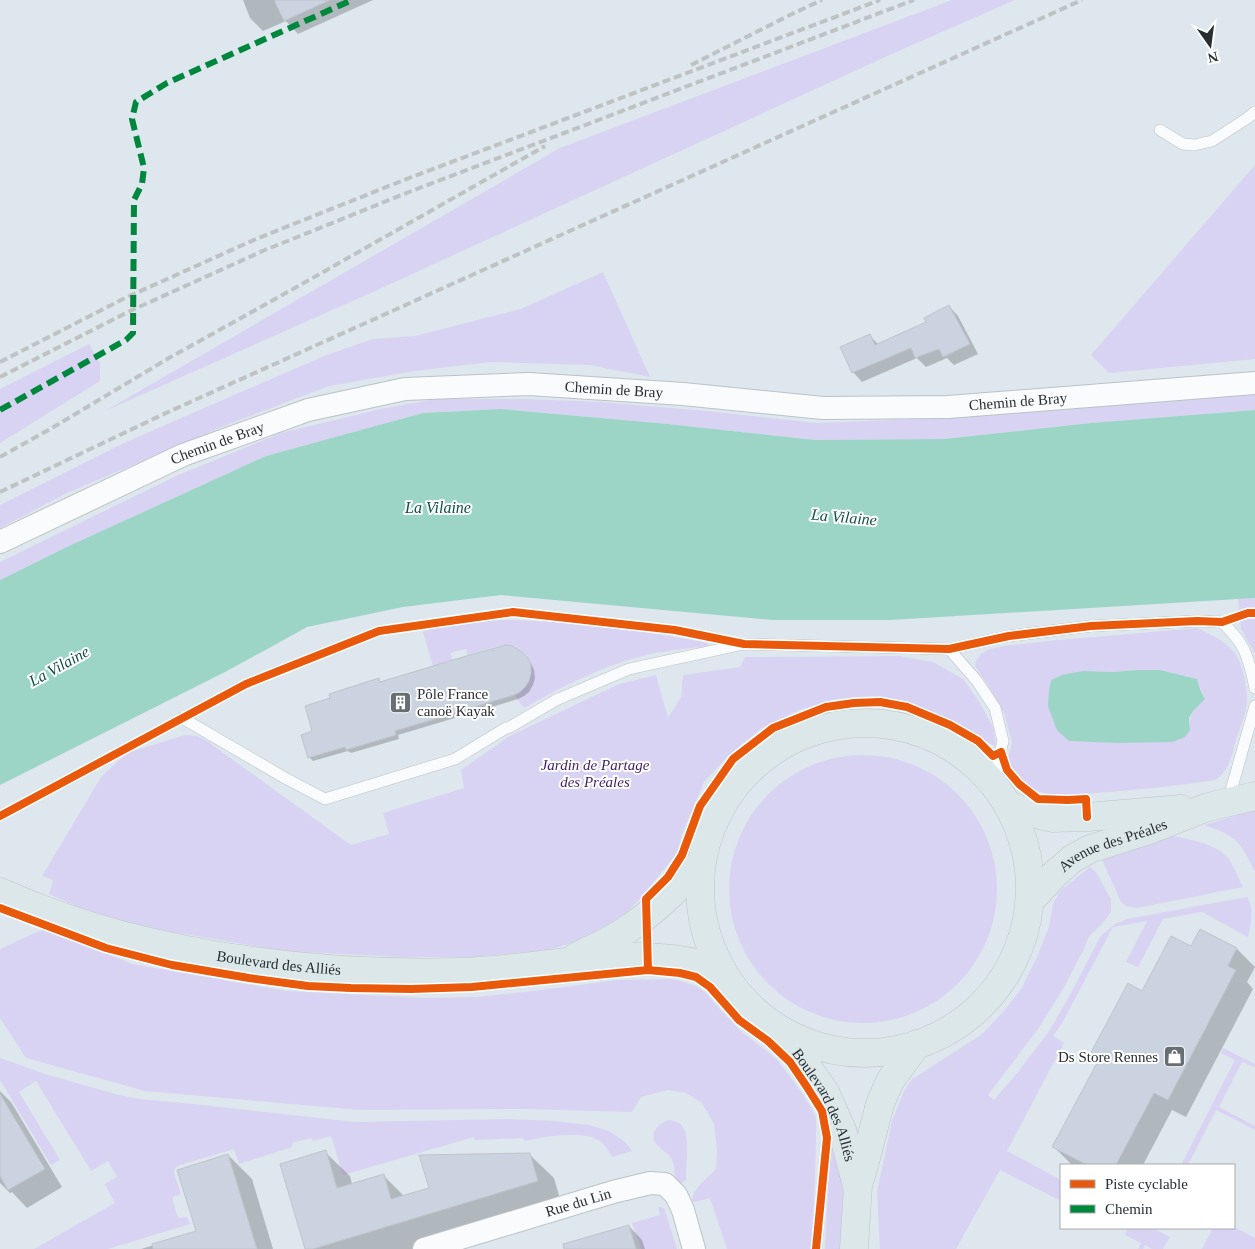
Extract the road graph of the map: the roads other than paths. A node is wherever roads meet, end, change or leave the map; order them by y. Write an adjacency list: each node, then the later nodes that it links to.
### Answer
1 (1255, 112): 2 (lane)
2 (1160, 130)
3 (1255, 383): 4 (street, Chemin de Bray)
4 (0, 542)
5 (949, 648): 6 (lane); 8 (lane); 9 (lane)
6 (1255, 688)
7 (1255, 706): 11 (lane)
8 (182, 718)
9 (1000, 794): 11 (main road, Avenue des Préales); 12 (main road); 14 (main road)
10 (1255, 796): 11 (main road, Avenue des Préales)
11 (1218, 804): 14 (main road, Avenue des Préales)
12 (702, 861): 15 (main road); 16 (main road)
13 (0, 892): 15 (main road, Boulevard des Alliés)
14 (1029, 902): 18 (main road)
15 (567, 961): 16 (main road)
16 (723, 972): 17 (main road)
17 (781, 1030): 18 (main road); 19 (main road, Boulevard des Alliés)
18 (918, 1044): 19 (main road, Boulevard des Alliés)
19 (858, 1186): 22 (main road, Boulevard des Alliés)
20 (424, 1249): 21 (street, Rue du Lin)
21 (694, 1249)
22 (854, 1249)

